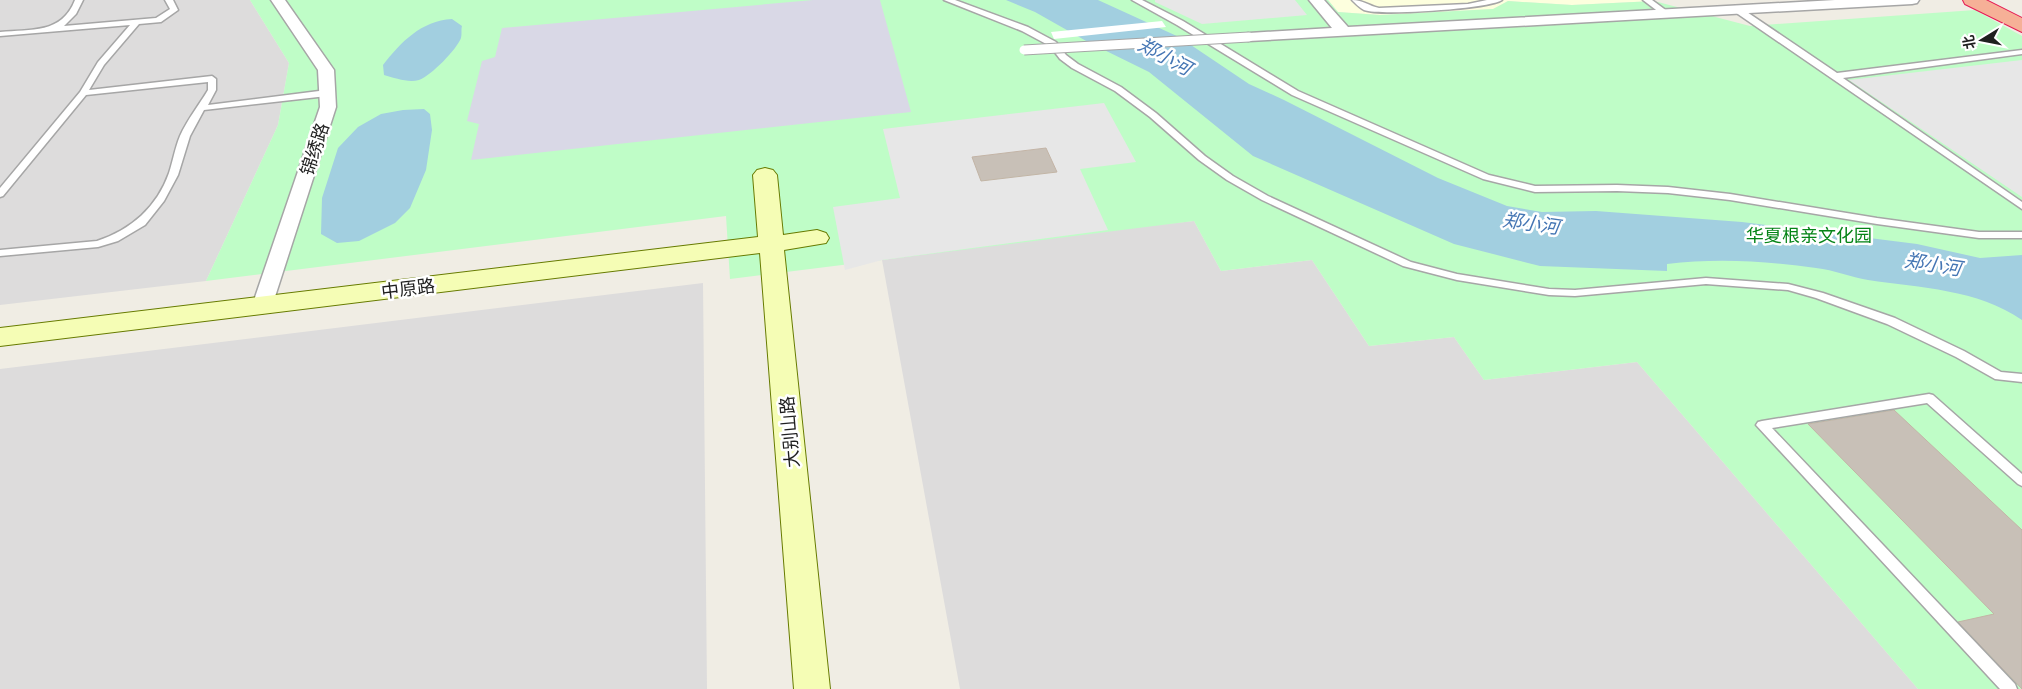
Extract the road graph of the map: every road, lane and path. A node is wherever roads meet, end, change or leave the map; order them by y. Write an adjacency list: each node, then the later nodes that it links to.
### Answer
1 (79, 0): 18 (lane)
2 (169, 0): 16 (lane)
3 (278, 0): 26 (street, 锦绣路)
4 (948, 0): 37 (lane)
5 (1136, 0): 31 (lane)
6 (1316, 0): 19 (street)
7 (1356, 0): 8 (lane)
8 (1498, 0)
9 (1647, 0): 15 (lane)
10 (1912, 0): 13 (street)
11 (1972, 0): 17 (highway)
12 (1997, 0): 14 (highway)
13 (1738, 10): 15 (street); 24 (lane)
14 (2022, 13)
15 (1667, 14): 19 (street)
16 (137, 22): 18 (lane); 25 (lane)
17 (2022, 26)
18 (55, 28): 20 (lane)
19 (1344, 32): 21 (street)
20 (0, 34)
21 (1249, 37): 22 (lane, bridge)
22 (1024, 50)
23 (2022, 52): 24 (lane)
24 (1835, 76): 30 (lane)
25 (83, 93): 27 (lane); 29 (lane)
26 (327, 93): 27 (lane); 35 (street, 锦绣路)
27 (203, 108): 34 (lane)
28 (765, 175): 33 (main road, 大别山路)
29 (0, 194)
30 (2022, 206)
31 (2022, 235)
32 (817, 238): 33 (main road, 中原路)
33 (772, 244): 35 (main road, 中原路); 39 (main road, 大别山路)
34 (0, 252)
35 (262, 306): 36 (main road, 中原路)
36 (0, 337)
37 (2022, 378)
38 (2022, 481): 40 (lane)
39 (812, 689)
40 (2010, 689)

